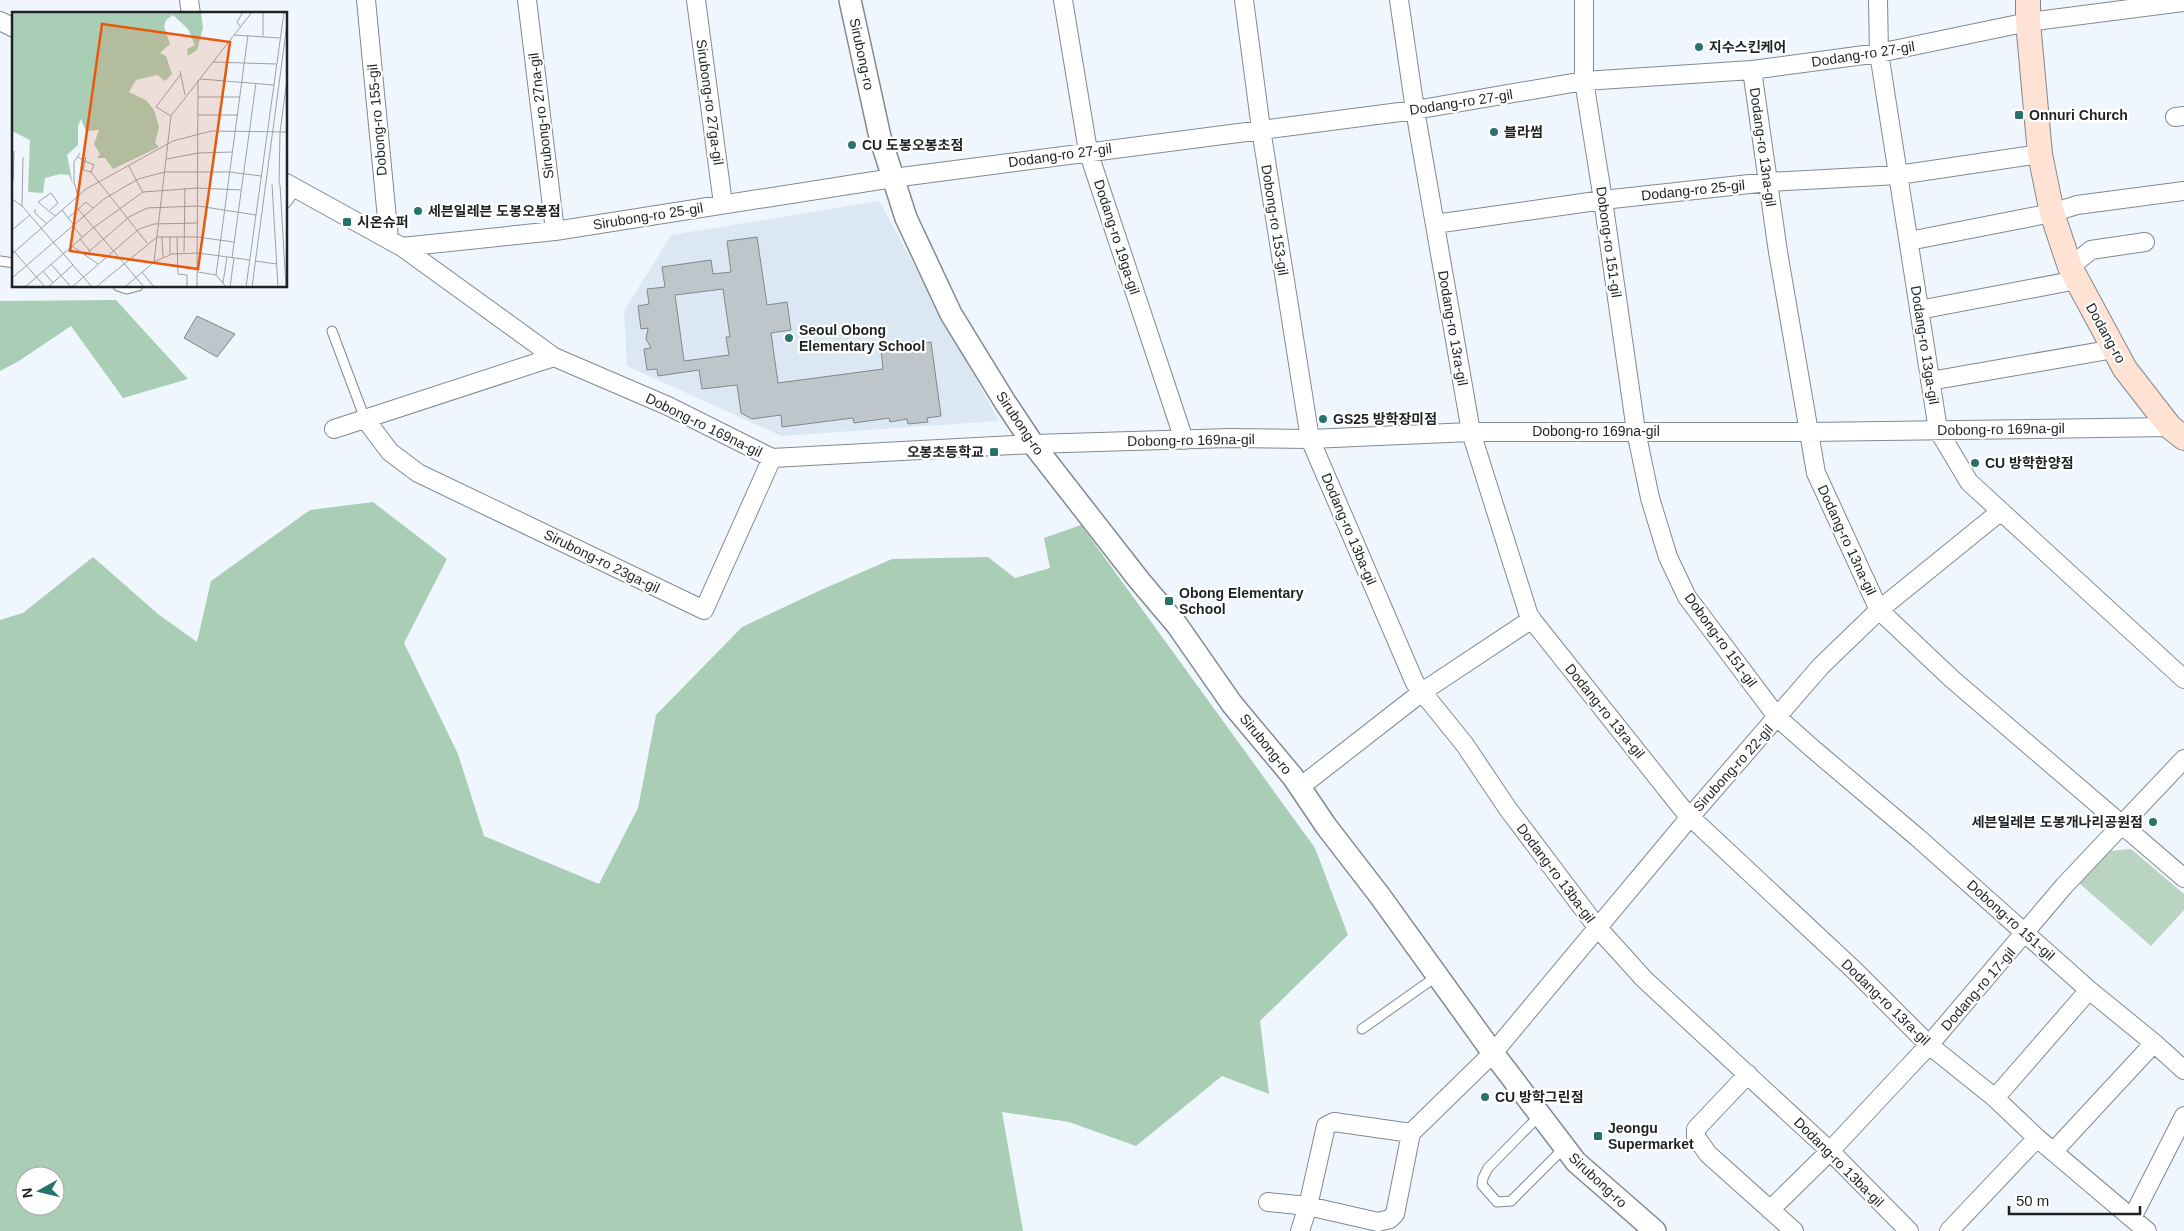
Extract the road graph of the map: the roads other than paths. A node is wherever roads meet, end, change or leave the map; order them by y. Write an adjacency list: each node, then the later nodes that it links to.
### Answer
1 (366, 0): 33 (street, Dobong-ro 155-gil)
2 (528, 0): 30 (street, Sirubong-ro 27na-gil)
3 (696, 0): 27 (street, Sirubong-ro 27ga-gil)
4 (850, 0): 22 (street, Sirubong-ro)
5 (1063, 0): 19 (street, Dodang-ro 19ga-gil)
6 (1244, 0): 18 (street, Dobong-ro 153-gil)
7 (1399, 0): 17 (street, Dodang-ro 13ra-gil)
8 (1584, 0): 16 (street, Dobong-ro 151-gil)
9 (1878, 0): 14 (street, Dodang-ro 13ga-gil)
10 (2184, 2): 11 (street, Dodang-ro 27-gil)
11 (2028, 11): 14 (street, Dodang-ro 27-gil); 20 (main road, Dodang-ro)
12 (0, 21): 13 (street)
13 (12, 27)
14 (1879, 53): 15 (street, Dodang-ro 27-gil); 21 (street, Dodang-ro 13ga-gil)
15 (1752, 70): 16 (street, Dodang-ro 27-gil); 23 (street, Dodang-ro 13na-gil)
16 (1584, 81): 17 (street, Dodang-ro 27-gil); 26 (street, Dobong-ro 151-gil)
17 (1415, 110): 18 (street, Dodang-ro 27-gil); 29 (street, Dodang-ro 13ra-gil)
18 (1261, 129): 19 (street, Dodang-ro 27-gil); 47 (street, Dobong-ro 153-gil)
19 (1088, 151): 22 (street, Dodang-ro 27-gil); 48 (street, Dodang-ro 19ga-gil)
20 (2040, 154): 21 (street, Dodang-ro 25-gil); 28 (main road, Dodang-ro)
21 (1898, 175): 23 (street, Dodang-ro 25-gil); 31 (street, Dodang-ro 13ga-gil)
22 (893, 178): 27 (street, Sirubong-ro 25-gil); 49 (street, Sirubong-ro)
23 (1768, 182): 26 (street, Dodang-ro 25-gil); 45 (street, Dodang-ro 13na-gil)
24 (292, 186): 33 (street, Dobong-ro 169na-gil)
25 (2184, 191): 28 (street)
26 (1603, 200): 29 (street, Dodang-ro 25-gil); 43 (street, Dobong-ro 151-gil)
27 (723, 204): 30 (street, Sirubong-ro 25-gil)
28 (2052, 213): 31 (street); 34 (main road, Dodang-ro)
29 (1435, 224): 44 (street, Dodang-ro 13ra-gil)
30 (555, 231): 33 (street, Sirubong-ro 25-gil)
31 (1909, 241): 35 (street, Dodang-ro 13ga-gil)
32 (2145, 242): 34 (street)
33 (395, 243): 38 (street, Dobong-ro 169na-gil)
34 (2073, 274): 35 (street); 37 (main road, Dodang-ro)
35 (1919, 310): 39 (street, Dodang-ro 13ga-gil)
36 (332, 331): 40 (lane)
37 (2114, 349): 39 (street); 46 (main road, Dodang-ro)
38 (554, 357): 40 (street); 50 (street, Dobong-ro 169na-gil)
39 (1930, 381): 42 (street, Dodang-ro 13ga-gil)
40 (365, 419): 41 (street); 50 (street, Sirubong-ro 23ga-gil)
41 (334, 429)
42 (1938, 430): 45 (street, Dobong-ro 169na-gil); 46 (street, Dobong-ro 169na-gil); 51 (street, Dodang-ro 13ga-gil)
43 (1636, 431): 44 (street, Dobong-ro 169na-gil); 45 (street, Dobong-ro 169na-gil); 56 (street, Dobong-ro 151-gil)
44 (1471, 432): 47 (street, Dobong-ro 169na-gil); 53 (street, Dodang-ro 13ra-gil)
45 (1808, 432): 52 (street, Dodang-ro 13na-gil)
46 (2177, 433)
47 (1310, 439): 48 (street, Dobong-ro 169na-gil); 55 (street, Dodang-ro 13ba-gil)
48 (1184, 440): 49 (street, Dobong-ro 169na-gil)
49 (1033, 444): 50 (street, Dobong-ro 169na-gil); 58 (street, Sirubong-ro)
50 (772, 458)
51 (2000, 511): 52 (street, Sirubong-ro 22-gil); 54 (street, Dodang-ro 13ga-gil)
52 (1879, 610): 56 (street, Sirubong-ro 22-gil); 60 (street, Dodang-ro 13na-gil)
53 (1532, 620): 55 (street, Sirubong-ro); 59 (street, Dodang-ro 13ra-gil)
54 (2184, 678)
55 (1422, 692): 58 (street, Sirubong-ro); 62 (street, Dodang-ro 13ba-gil)
56 (1778, 718): 59 (street, Sirubong-ro 22-gil); 63 (street, Dobong-ro 151-gil)
57 (2184, 759): 60 (street, Dodang-ro 17-gil)
58 (1300, 788): 64 (street, Sirubong-ro)
59 (1690, 817): 62 (street, Sirubong-ro 22-gil); 68 (street, Dodang-ro 13ra-gil)
60 (2122, 826): 61 (street, Dodang-ro 13na-gil); 63 (street, Dodang-ro 17-gil)
61 (2184, 878)
62 (1597, 927): 69 (street, Sirubong-ro 22-gil); 71 (street, Dodang-ro 13ba-gil)
63 (2026, 933): 65 (street, Dobong-ro 151-gil); 68 (street, Dodang-ro 17-gil)
64 (1436, 976): 66 (lane); 69 (street, Sirubong-ro)
65 (2089, 990): 67 (street, Dobong-ro 151-gil); 72 (street)
66 (1362, 1029)
67 (2154, 1042): 70 (street, Dobong-ro 151-gil); 79 (street)
68 (1929, 1045): 72 (street, Dodang-ro 13ra-gil); 78 (street, Dodang-ro 17-gil)
69 (1493, 1053): 73 (street, Sirubong-ro); 75 (street)
70 (2184, 1070)
71 (1748, 1074): 78 (street, Dodang-ro 13ba-gil); 82 (street)
72 (1995, 1098): 76 (street, Dodang-ro 13ra-gil)
73 (1540, 1115): 77 (street, Sirubong-ro); 77 (lane)
74 (2184, 1116): 83 (street)
75 (1411, 1133): 81 (street); 81 (street)
76 (2037, 1138): 79 (street, Dodang-ro 13ra-gil); 88 (street)
77 (1564, 1147): 84 (street, Sirubong-ro)
78 (1830, 1151): 82 (street, Dodang-ro 17-gil); 87 (street, Dodang-ro 13ba-gil)
79 (2053, 1152): 83 (street, Dodang-ro 13ra-gil)
80 (1268, 1202): 81 (street)
81 (1308, 1206): 85 (street)
82 (1770, 1210): 86 (street)
83 (2132, 1218): 89 (street, Dodang-ro 13ra-gil)
84 (1652, 1230)
85 (1300, 1231)
86 (1794, 1231)
87 (1908, 1231)
88 (1949, 1231)
89 (2147, 1231)

